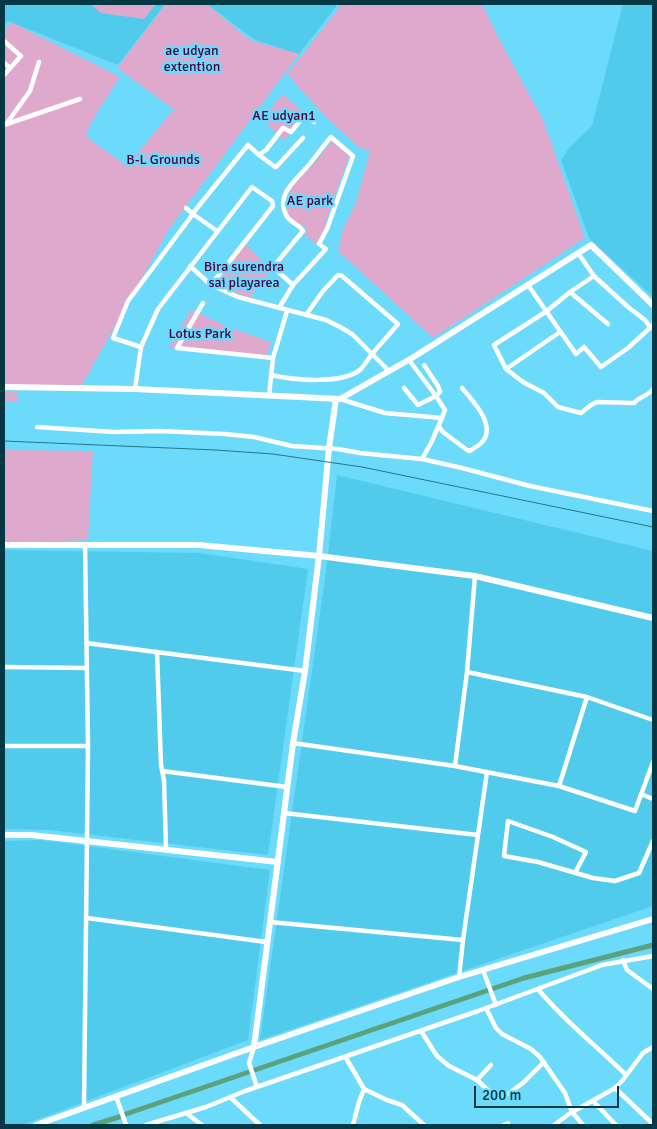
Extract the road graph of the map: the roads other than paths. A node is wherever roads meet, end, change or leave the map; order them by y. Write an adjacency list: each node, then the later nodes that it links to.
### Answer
1 (4, 40): 4 (street)
2 (39, 62): 8 (street)
3 (4, 63): 4 (street)
4 (10, 68): 5 (street)
5 (4, 75)
6 (80, 99): 8 (street)
7 (314, 122): 10 (street)
8 (5, 124)
9 (303, 138): 10 (street)
10 (260, 155): 12 (street)
11 (186, 208): 12 (street)
12 (193, 214): 13 (street); 30 (street)
13 (216, 231): 15 (street); 18 (street)
14 (578, 253): 16 (street); 17 (street); 22 (street)
15 (190, 266): 18 (street); 30 (street)
16 (594, 276): 20 (street); 28 (street)
17 (528, 284): 24 (street); 33 (street)
18 (211, 285): 23 (street)
19 (294, 285): 19 (street); 23 (street)
20 (570, 292): 24 (street); 27 (street)
21 (203, 303): 32 (street)
22 (653, 305)
23 (279, 308): 25 (street)
24 (547, 310): 29 (street); 35 (street)
25 (287, 311): 26 (street); 32 (street)
26 (306, 315): 31 (street); 31 (street)
27 (608, 324)
28 (652, 326): 29 (street)
29 (560, 332): 35 (street)
30 (141, 347): 41 (street)
31 (372, 354): 36 (street); 37 (street)
32 (274, 358): 37 (street)
33 (409, 360): 36 (street); 44 (street)
34 (424, 365): 44 (street)
35 (506, 369): 42 (street)
36 (389, 371): 45 (street)
37 (271, 375): 43 (street)
38 (4, 386): 41 (street)
39 (404, 388): 46 (street)
40 (462, 388): 50 (street)
41 (135, 389): 43 (street)
42 (653, 389)
43 (268, 396): 45 (street)
44 (436, 396): 46 (street); 48 (street)
45 (338, 399): 47 (street); 51 (street)
46 (418, 405): 47 (street)
47 (418, 415): 48 (street)
48 (442, 418): 50 (street)
49 (37, 427): 51 (street)
50 (439, 427): 52 (street)
51 (329, 448): 52 (street); 56 (street)
52 (422, 459): 53 (street)
53 (653, 511)
54 (85, 544): 55 (street); 56 (street); 59 (street)
55 (4, 545)
56 (319, 556): 57 (street); 63 (street)
57 (475, 576): 58 (street); 64 (street)
58 (653, 618)
59 (86, 643): 60 (street); 62 (street)
60 (157, 652): 63 (street); 72 (street)
61 (4, 667): 62 (street)
62 (86, 668): 69 (street)
63 (304, 671): 67 (street)
64 (467, 672): 65 (street); 71 (street)
65 (587, 697): 66 (street); 74 (street)
66 (653, 720)
67 (293, 743): 71 (street); 75 (street)
68 (4, 746): 69 (street)
69 (88, 746): 81 (street)
70 (653, 762): 76 (street)
71 (455, 766): 73 (street)
72 (162, 771): 75 (street); 83 (street)
73 (487, 772): 74 (street); 80 (street)
74 (559, 786): 76 (street)
75 (287, 787): 78 (street)
76 (641, 794): 77 (street)
77 (653, 799)
78 (284, 813): 80 (street); 84 (street)
79 (4, 835): 81 (street)
80 (478, 835): 89 (street)
81 (86, 840): 83 (street); 86 (street)
82 (653, 841): 85 (street)
83 (166, 849): 84 (street)
84 (278, 862): 88 (street)
85 (575, 873): 85 (street)
86 (87, 918): 90 (street); 115 (street)
87 (653, 919): 93 (street)
88 (270, 922): 89 (street); 90 (street)
89 (463, 940): 94 (street)
90 (266, 942): 100 (street)
91 (653, 956): 92 (street)
92 (623, 960): 95 (street); 96 (street)
93 (483, 970): 94 (street); 97 (street)
94 (460, 977): 100 (street)
95 (538, 989): 97 (street); 105 (street)
96 (653, 989)
97 (495, 1002): 98 (street)
98 (486, 1008): 99 (street); 103 (street)
99 (421, 1031): 102 (street); 106 (street)
100 (254, 1047): 107 (street); 112 (street)
101 (653, 1047): 105 (street)
102 (346, 1058): 107 (street); 109 (street)
103 (544, 1062): 111 (street); 116 (street)
104 (490, 1065): 106 (street)
105 (626, 1075): 108 (street)
106 (477, 1080): 110 (street)
107 (257, 1087): 113 (street)
108 (615, 1088): 114 (street); 118 (street)
109 (364, 1089): 124 (street); 125 (street)
110 (491, 1093)
111 (508, 1094)
112 (116, 1096): 115 (street); 120 (street)
113 (230, 1097): 117 (street); 123 (street)
114 (593, 1101): 116 (street); 128 (street)
115 (84, 1107): 119 (street)
116 (572, 1112): 126 (street); 127 (street)
117 (186, 1113): 121 (street); 122 (street)
118 (653, 1124)
119 (36, 1125)
120 (126, 1125)
121 (146, 1125)
122 (201, 1125)
123 (260, 1125)
124 (353, 1125)
125 (424, 1125)
126 (554, 1125)
127 (583, 1125)
128 (616, 1125)

